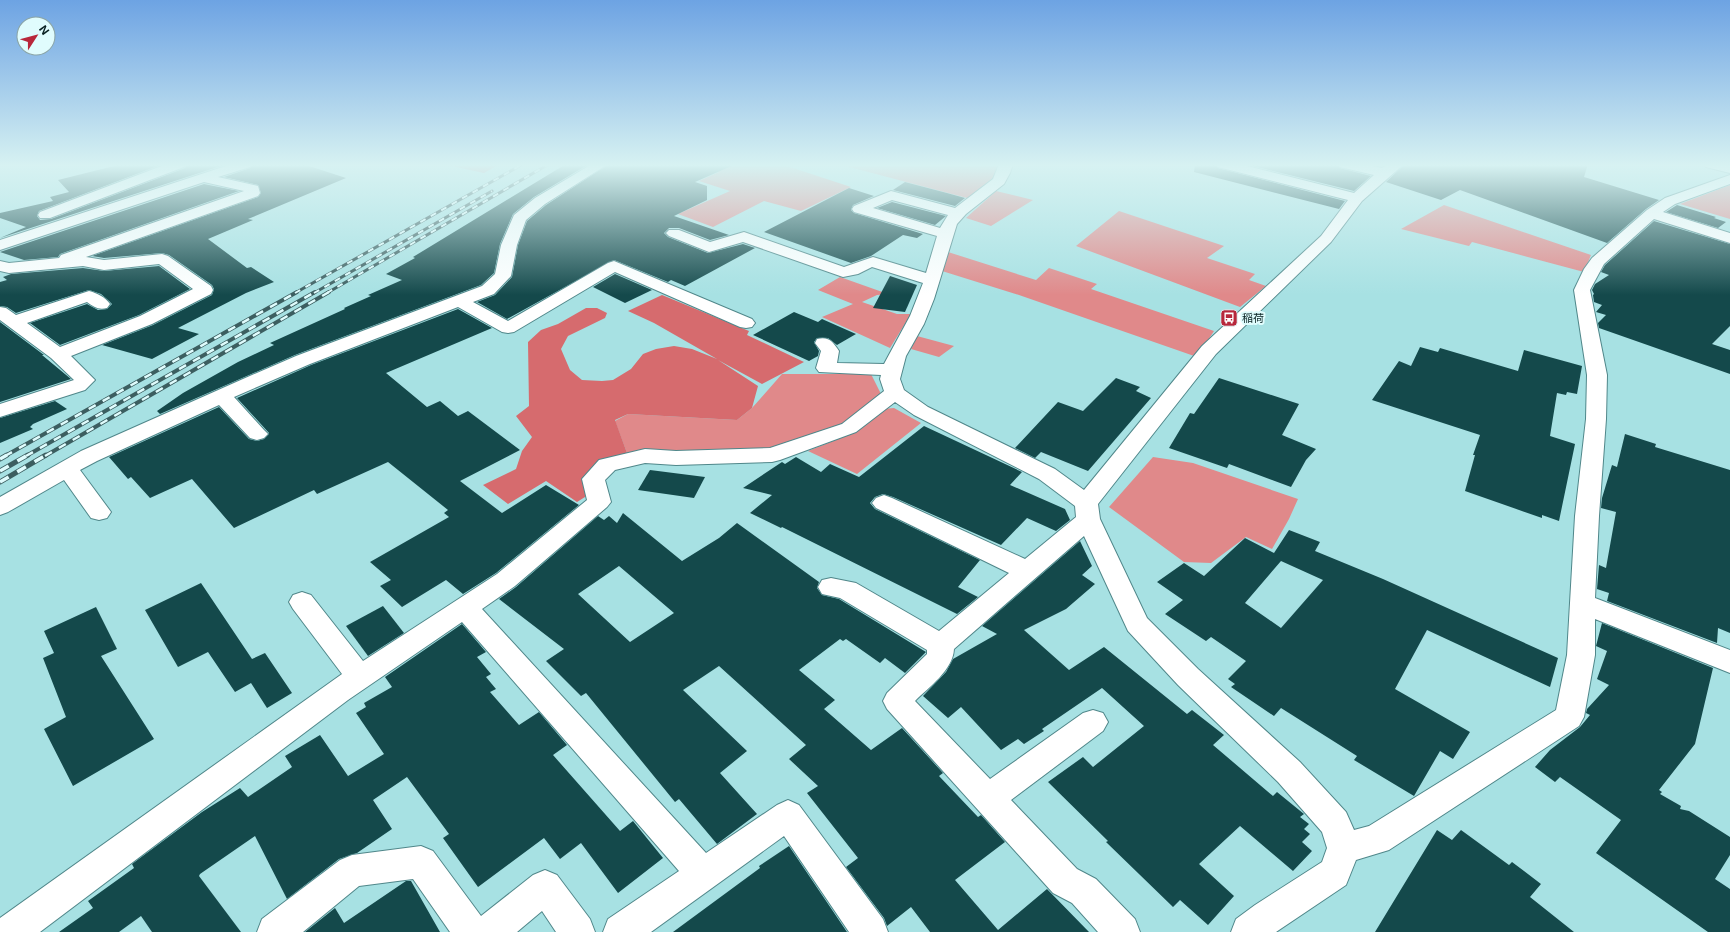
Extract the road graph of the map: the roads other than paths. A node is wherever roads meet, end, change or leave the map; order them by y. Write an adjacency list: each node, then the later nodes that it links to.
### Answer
1 (64, 207): 14 (street)
2 (114, 207): 16 (street)
3 (211, 207): 17 (street)
4 (532, 207): 20 (street)
5 (863, 207): 13 (street)
6 (936, 207): 11 (street)
7 (967, 207): 11 (street)
8 (1350, 207): 34 (street)
9 (1660, 207): 10 (street)
10 (1652, 213): 15 (street); 39 (street)
11 (959, 214): 13 (street)
12 (674, 233): 19 (street)
13 (945, 234): 19 (street)
14 (0, 238)
15 (1730, 238)
16 (0, 245)
17 (51, 263): 18 (street); 25 (street)
18 (3, 269)
19 (932, 280): 26 (street)
20 (459, 301): 23 (street); 28 (street)
21 (101, 304): 22 (street)
22 (6, 317): 25 (street)
23 (746, 323)
24 (824, 343): 26 (street)
25 (58, 354): 29 (street)
26 (891, 370): 27 (street)
27 (895, 393): 34 (street); 40 (street)
28 (222, 396): 30 (street); 31 (street)
29 (0, 411)
30 (257, 434)
31 (67, 468): 33 (street); 35 (street)
32 (884, 503): 36 (street)
33 (0, 507)
34 (1087, 511): 36 (street); 46 (street)
35 (99, 512)
36 (1027, 571): 41 (street)
37 (832, 587): 41 (street)
38 (302, 602): 43 (street)
39 (1582, 603): 42 (street); 46 (street)
40 (465, 608): 43 (street); 47 (street)
41 (941, 645): 45 (street)
42 (1730, 662)
43 (360, 677): 48 (street)
44 (1093, 722): 45 (street)
45 (988, 799): 55 (street)
46 (1344, 848): 56 (street)
47 (703, 874): 53 (street); 54 (street)
48 (11, 932)
49 (275, 932): 50 (street)
50 (471, 932)
51 (489, 932): 52 (street)
52 (577, 932)
53 (621, 932)
54 (870, 932)
55 (1122, 932)
56 (1249, 932)

